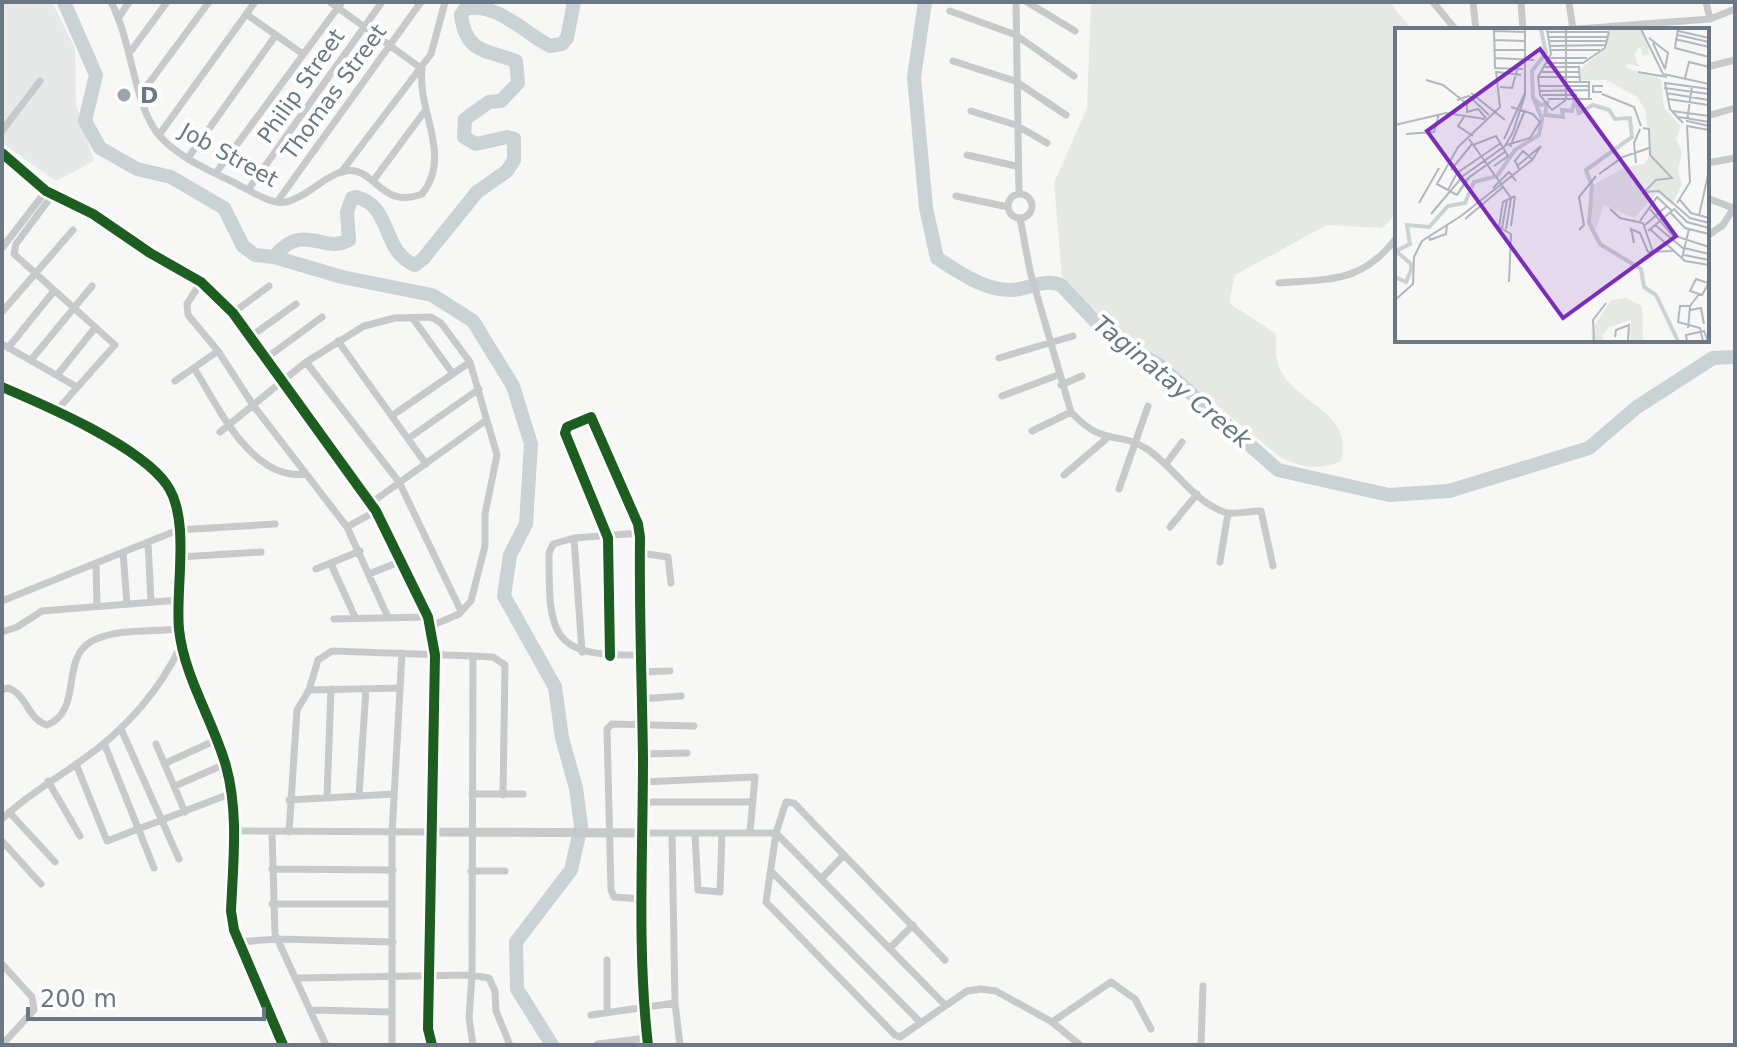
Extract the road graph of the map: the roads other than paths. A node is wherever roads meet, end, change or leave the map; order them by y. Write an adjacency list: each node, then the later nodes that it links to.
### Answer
1 (111, 2): 21 (street, Job Street)
2 (129, 2): 21 (street)
3 (167, 2): 33 (street)
4 (209, 2): 42 (street)
5 (255, 2): 20 (street)
6 (330, 2): 17 (street)
7 (382, 2): 23 (street, Philip Street)
8 (421, 2): 32 (street, Thomas Street)
9 (445, 2): 38 (street)
10 (1016, 2): 31 (street)
11 (1027, 2): 29 (street)
12 (1433, 2): 24 (street)
13 (1473, 2): 25 (street)
14 (1521, 2): 26 (street)
15 (1569, 2): 27 (street)
16 (1706, 2): 22 (street)
17 (340, 5): 23 (street); 34 (street)
18 (1735, 9): 22 (street)
19 (950, 11): 31 (street)
20 (246, 14): 30 (street); 50 (street)
21 (119, 17): 33 (street, Job Street)
22 (1710, 19): 28 (street)
23 (364, 27): 32 (street); 61 (street, Philip Street)
24 (1454, 28)
25 (1476, 28)
26 (1523, 28)
27 (1573, 28)
28 (1598, 28)
29 (1075, 31)
30 (276, 35): 34 (street); 54 (street)
31 (1016, 35): 39 (street); 41 (street)
32 (390, 45): 38 (street); 66 (street, Thomas Street)
33 (131, 51): 42 (street, Job Street)
34 (303, 54): 59 (street)
35 (1735, 60): 37 (street)
36 (953, 61): 41 (street)
37 (1709, 66)
38 (422, 69): 45 (street); 58 (street)
39 (1074, 76)
40 (40, 81): 49 (street)
41 (1015, 81): 46 (street); 48 (street)
42 (141, 94): 50 (street, Job Street)
43 (1735, 108): 47 (street)
44 (971, 111): 48 (street)
45 (424, 112): 60 (street); 60 (street)
46 (1066, 115)
47 (1709, 115)
48 (1016, 125): 51 (street); 57 (street)
49 (2, 131)
50 (159, 135): 54 (street, Job Street)
51 (1047, 143)
52 (2, 153): 62 (street)
53 (967, 155): 57 (street)
54 (188, 158): 59 (street, Job Street)
55 (1735, 158): 56 (street)
56 (1709, 163)
57 (1016, 166): 63 (street)
58 (341, 172): 60 (street); 66 (street, Job Street)
59 (216, 173): 61 (street, Job Street)
60 (373, 181)
61 (248, 190): 66 (street, Job Street)
62 (49, 192): 73 (street); 74 (street); 75 (street)
63 (1019, 194): 67 (street); 69 (street)
64 (956, 196): 67 (street)
65 (1709, 199): 68 (street)
66 (277, 202)
67 (1008, 207): 69 (street)
68 (1734, 207): 71 (street)
69 (1020, 218): 89 (street)
70 (73, 230): 74 (street)
71 (1709, 235)
72 (1395, 240): 76 (street)
73 (2, 248)
74 (37, 274): 79 (street); 82 (street)
75 (201, 282): 83 (street); 92 (street)
76 (1279, 283)
77 (92, 286): 81 (street)
78 (269, 286): 83 (street)
79 (54, 291): 81 (street); 91 (street)
80 (296, 304): 88 (street)
81 (72, 310): 86 (street); 95 (street)
82 (2, 312)
83 (233, 313): 88 (street)
84 (322, 317): 94 (street)
85 (414, 320): 90 (street); 97 (street); 100 (street)
86 (94, 329): 99 (street); 107 (street)
87 (1073, 336): 89 (street)
88 (250, 337): 94 (street)
89 (1051, 340): 93 (street); 101 (street)
90 (338, 341): 96 (street); 114 (street)
91 (5, 346): 95 (street)
92 (218, 351): 98 (street); 110 (street)
93 (999, 358)
94 (265, 359): 104 (street)
95 (31, 360): 99 (street)
96 (306, 362): 104 (street); 127 (street)
97 (470, 362): 100 (street); 108 (street)
98 (194, 368): 103 (street); 116 (street)
99 (58, 374): 107 (street)
100 (453, 374): 114 (street)
101 (1058, 375): 105 (street); 109 (street)
102 (1082, 376): 105 (street)
103 (175, 381)
104 (282, 382): 110 (street); 130 (street)
105 (1061, 385): 113 (street)
106 (2, 387): 112 (street)
107 (77, 387): 112 (street)
108 (479, 389): 115 (street); 119 (street)
109 (1002, 396)
110 (253, 405): 116 (street); 125 (street)
111 (1148, 406): 122 (street)
112 (57, 410): 135 (street)
113 (1071, 412): 117 (street); 120 (street)
114 (393, 415): 119 (street)
115 (485, 421): 123 (street); 158 (street)
116 (230, 425): 118 (street); 125 (street)
117 (1032, 431)
118 (220, 432)
119 (409, 438): 123 (street)
120 (1106, 439): 122 (street); 126 (street)
121 (1182, 442): 124 (street)
122 (1136, 444): 124 (street); 128 (street)
123 (426, 464): 127 (street)
124 (1166, 464): 129 (street)
125 (306, 474): 133 (street)
126 (1064, 475)
127 (399, 482): 130 (street); 158 (street)
128 (1119, 489)
129 (1197, 494): 131 (street); 134 (street)
130 (373, 507): 133 (street); 145 (street)
131 (1228, 513): 146 (street); 149 (street)
132 (275, 524): 135 (street)
133 (347, 527): 140 (street)
134 (1170, 527)
135 (178, 530): 139 (street); 144 (street)
136 (640, 533): 138 (street); 138 (street); 143 (street)
137 (574, 538): 138 (street); 166 (street); 166 (street)
138 (608, 538): 171 (street)
139 (148, 542): 141 (street); 155 (street)
140 (360, 551): 147 (street); 151 (street)
141 (123, 552): 148 (street); 156 (street)
142 (261, 552): 144 (street)
143 (640, 553): 152 (street); 169 (street)
144 (180, 557): 153 (street)
145 (399, 562): 151 (street); 162 (street)
146 (1220, 562)
147 (331, 564): 150 (street); 160 (street)
148 (96, 565): 154 (street); 157 (street)
149 (1273, 566)
150 (316, 569)
151 (369, 574): 159 (street)
152 (671, 583)
153 (179, 600): 155 (street); 163 (street)
154 (2, 601)
155 (151, 602): 156 (street)
156 (127, 604): 157 (street)
157 (97, 605): 164 (street)
158 (461, 611): 162 (street)
159 (387, 615): 160 (street); 162 (street)
160 (355, 617): 161 (street)
161 (334, 619)
162 (430, 622): 168 (street)
163 (179, 629): 165 (street); 177 (street)
164 (2, 632)
165 (182, 643): 183 (street); 184 (street)
166 (582, 652): 171 (street)
167 (402, 653): 168 (street); 174 (street); 178 (street)
168 (435, 655): 170 (street); 212 (street)
169 (638, 655): 171 (street); 173 (street)
170 (473, 656): 197 (street); 200 (street)
171 (610, 656)
172 (670, 671): 173 (street)
173 (639, 672): 180 (street)
174 (400, 688): 176 (street); 196 (street)
175 (331, 689): 176 (street); 178 (street); 201 (street)
176 (366, 689): 199 (street)
177 (2, 690)
178 (309, 690): 202 (street)
179 (681, 696): 180 (street)
180 (641, 699): 182 (street)
181 (694, 726): 182 (street)
182 (641, 728): 188 (street); 221 (street)
183 (121, 729): 185 (street); 208 (street)
184 (216, 740): 189 (street); 191 (street)
185 (104, 743): 190 (street); 209 (street)
186 (156, 744): 189 (street)
187 (687, 753): 188 (street)
188 (643, 754): 193 (street)
189 (166, 763): 194 (street)
190 (76, 764): 192 (street); 209 (street)
191 (225, 764): 194 (street); 195 (street)
192 (48, 781): 205 (street); 223 (street)
193 (642, 782): 203 (street); 204 (street)
194 (175, 786): 206 (street)
195 (232, 793): 206 (street); 210 (street)
196 (394, 794): 199 (street); 219 (street)
197 (472, 794): 200 (street); 215 (street)
198 (523, 794): 200 (street)
199 (359, 795): 201 (street)
200 (503, 795)
201 (327, 796): 202 (street)
202 (289, 800): 211 (street)
203 (641, 802): 204 (street); 216 (street)
204 (753, 802): 213 (street)
205 (9, 812): 207 (street); 227 (street)
206 (185, 812): 208 (street)
207 (2, 819)
208 (164, 821): 209 (street); 226 (street)
209 (136, 829): 228 (street)
210 (234, 831): 214 (street); 241 (street)
211 (289, 832): 214 (street); 219 (street)
212 (432, 832): 215 (street); 219 (street); 248 (street)
213 (750, 832): 217 (street); 218 (street)
214 (272, 833): 229 (street)
215 (471, 833): 221 (street); 231 (street)
216 (642, 833): 220 (street); 221 (street); 236 (street)
217 (722, 833): 222 (street); 222 (street)
218 (776, 833): 225 (street); 233 (street); 234 (street)
219 (392, 834): 230 (street)
220 (672, 834): 222 (street); 252 (street)
221 (605, 835): 236 (street)
222 (695, 835)
223 (80, 836)
224 (2, 841): 235 (street)
225 (844, 855): 234 (street); 239 (street)
226 (179, 859)
227 (55, 862)
228 (154, 868)
229 (272, 869): 230 (street); 237 (street)
230 (393, 870): 238 (street)
231 (471, 871): 232 (street); 249 (street)
232 (505, 871)
233 (771, 871): 259 (street); 259 (street)
234 (822, 878): 243 (street)
235 (41, 884)
236 (643, 899): 254 (street)
237 (272, 904): 238 (street); 240 (street)
238 (392, 904): 242 (street)
239 (913, 925): 243 (street); 245 (street)
240 (277, 939): 241 (street); 242 (street); 250 (street)
241 (238, 942): 265 (street)
242 (393, 942): 247 (street)
243 (891, 947): 253 (street)
244 (607, 960): 257 (street)
245 (945, 960)
246 (2, 964): 264 (street)
247 (392, 975): 248 (street); 250 (street); 256 (street)
248 (431, 975): 249 (street); 268 (street)
249 (472, 975): 269 (street); 270 (street)
250 (298, 978): 255 (street)
251 (1203, 986): 273 (street)
252 (675, 1003): 254 (street); 271 (street)
253 (945, 1005): 259 (street); 260 (street)
254 (644, 1008): 257 (street); 262 (street)
255 (311, 1010): 256 (street); 266 (street)
256 (392, 1012): 267 (street)
257 (607, 1012): 258 (street)
258 (591, 1015)
259 (920, 1022)
260 (1052, 1022): 261 (street); 272 (street)
261 (1151, 1029)
262 (647, 1042): 263 (street)
263 (598, 1044)
264 (2, 1045)
265 (283, 1045)
266 (326, 1045)
267 (392, 1045)
268 (432, 1045)
269 (473, 1045)
270 (510, 1045)
271 (680, 1045)
272 (1080, 1045)
273 (1201, 1045)

